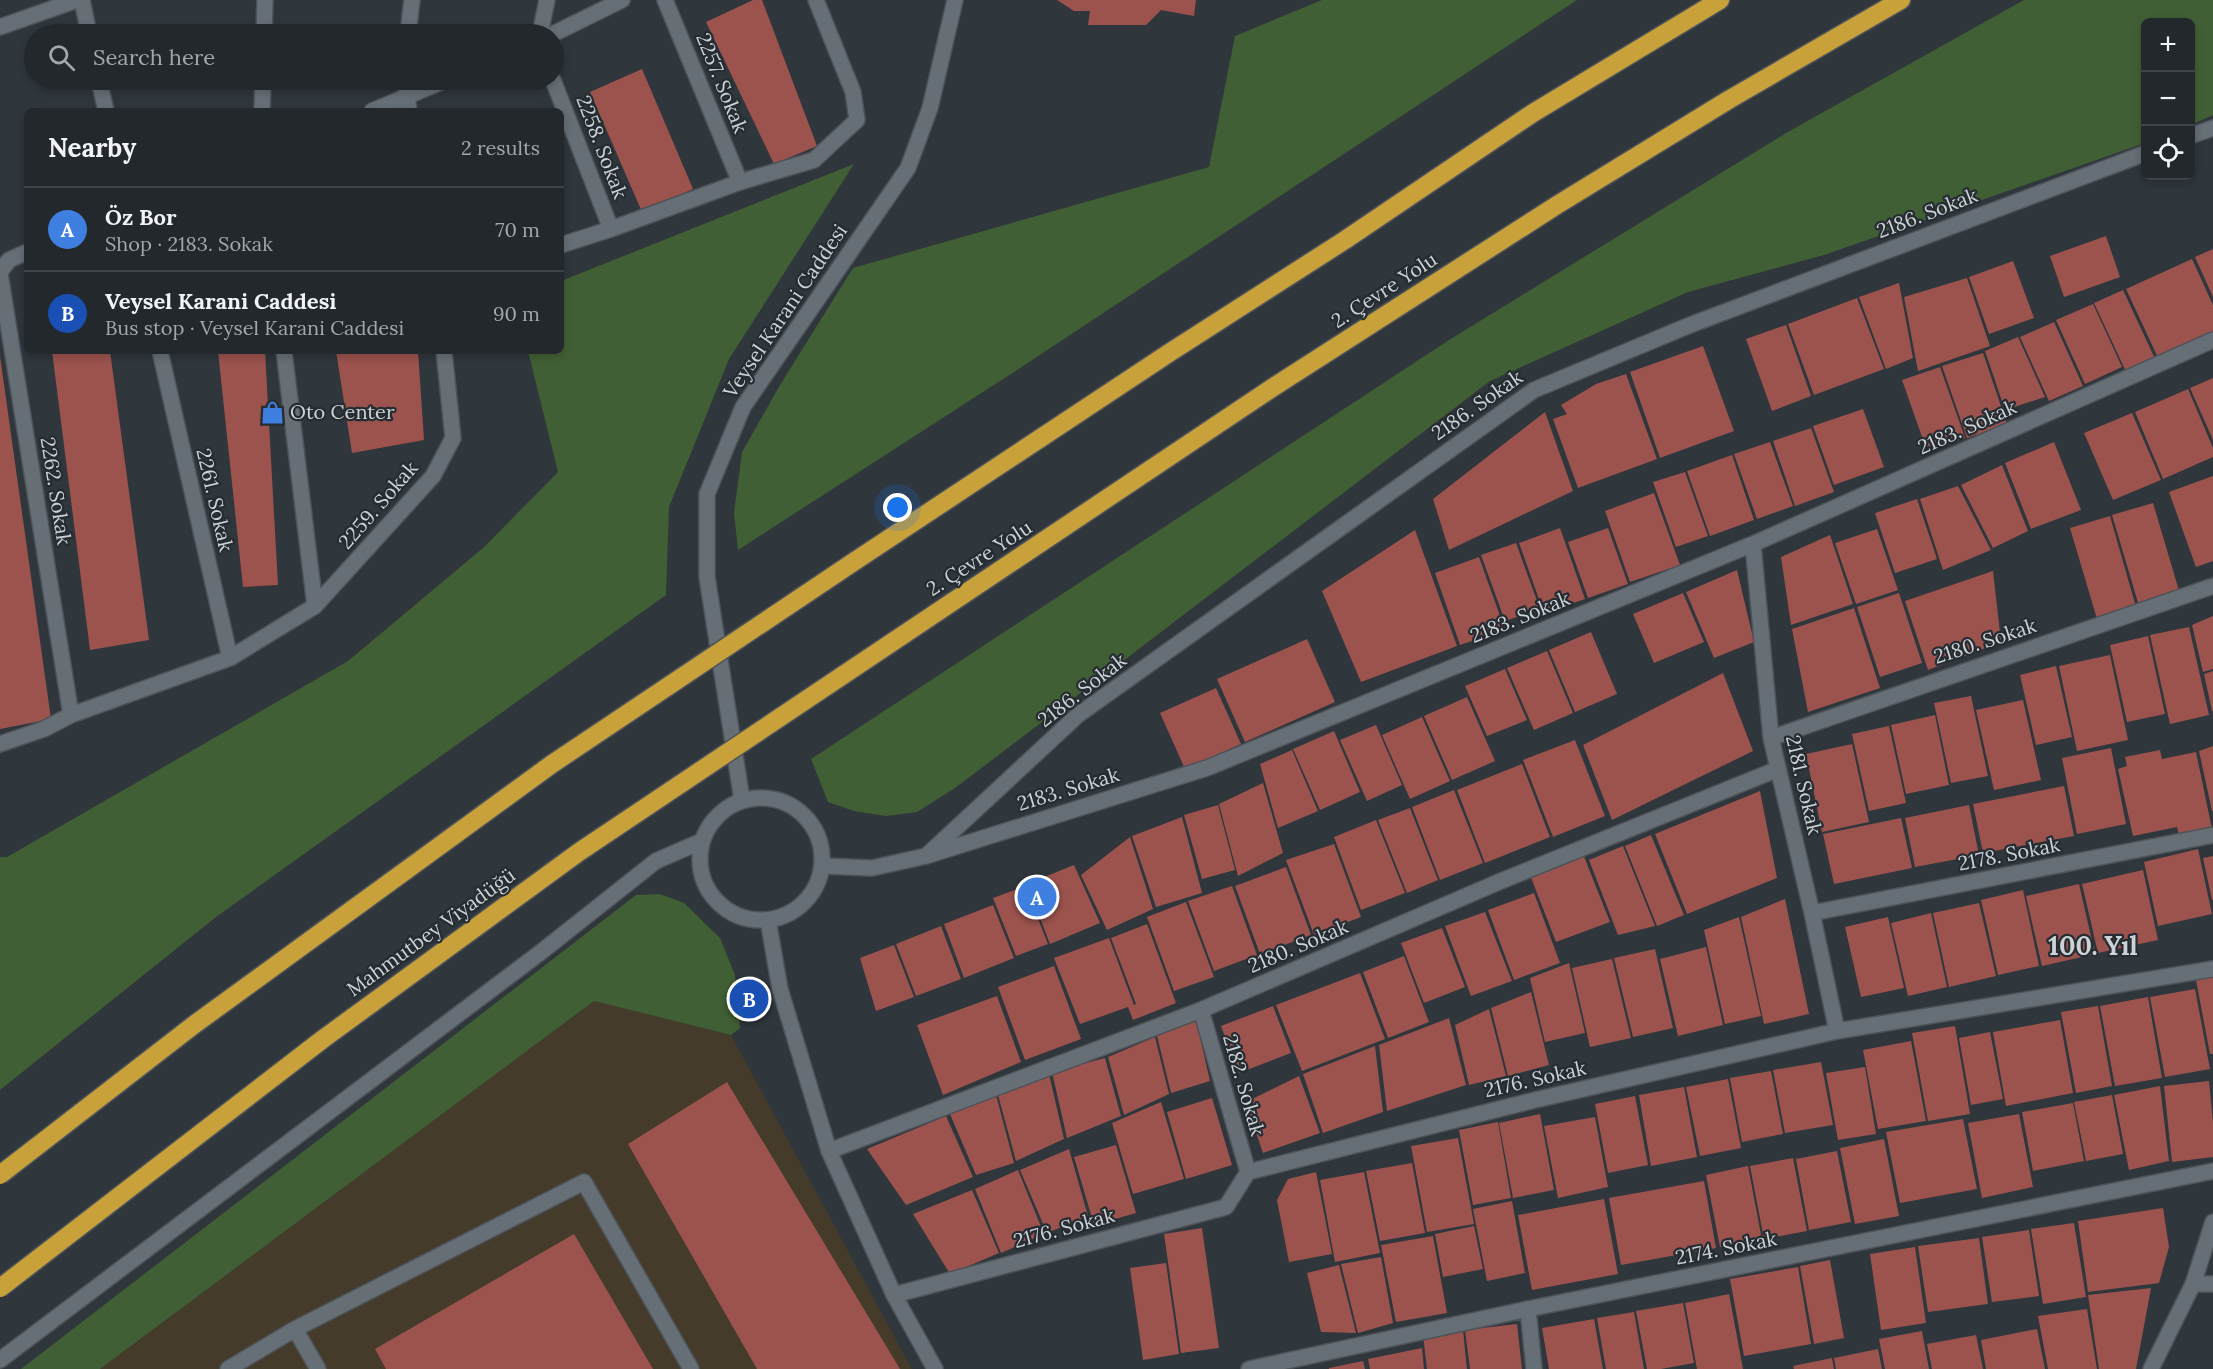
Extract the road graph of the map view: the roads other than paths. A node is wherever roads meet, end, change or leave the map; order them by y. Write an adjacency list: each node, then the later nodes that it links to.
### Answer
1 (77, 0): 16 (street)
2 (82, 0): 12 (street)
3 (265, 0): 13 (street)
4 (412, 0): 14 (street)
5 (547, 0): 15 (street)
6 (622, 0): 17 (street)
7 (665, 0): 33 (street, 2257. Sokak)
8 (816, 0): 33 (street)
9 (955, 0): 51 (street, Veysel Karani Caddesi)
10 (1720, 0): 64 (highway, bridge)
11 (1900, 0): 45 (highway, 2. Çevre Yolu)
12 (88, 24)
13 (264, 24)
14 (409, 24)
15 (542, 24)
16 (0, 27)
17 (564, 29)
18 (101, 90): 24 (street)
19 (263, 90): 25 (street)
20 (406, 90): 23 (street)
21 (420, 90): 23 (street)
22 (557, 90): 28 (street, 2258. Sokak)
23 (407, 95): 26 (street); 27 (street)
24 (105, 108)
25 (262, 108)
26 (379, 108)
27 (409, 108)
28 (564, 108)
29 (564, 108): 34 (street, 2258. Sokak)
30 (2213, 128): 31 (street)
31 (2195, 134)
32 (2141, 155): 54 (street, 2186. Sokak)
33 (740, 183): 34 (street)
34 (611, 230): 35 (street)
35 (564, 244)
36 (24, 253): 37 (street)
37 (0, 273): 47 (street, 2262. Sokak)
38 (2213, 340): 42 (street, 2183. Sokak)
39 (161, 354): 46 (street, 2261. Sokak)
40 (284, 354): 44 (street)
41 (444, 354): 44 (street, 2259. Sokak)
42 (1753, 544): 48 (street, 2181. Sokak); 54 (street, 2183. Sokak)
43 (2213, 586): 48 (street, 2180. Sokak)
44 (315, 606): 46 (street, 2259. Sokak)
45 (903, 635): 68 (highway, Mahmutbey Viyadüğü, bridge)
46 (230, 658): 47 (street, 2259. Sokak)
47 (70, 716): 49 (street, 2259. Sokak)
48 (1771, 738): 50 (street, 2181. Sokak)
49 (0, 744)
50 (1778, 769): 56 (street, 2181. Sokak); 59 (street, 2180. Sokak)
51 (742, 800): 53 (street); 55 (street)
52 (2213, 836): 56 (street, 2178. Sokak)
53 (702, 841): 57 (street); 72 (street)
54 (926, 856): 55 (street, 2183. Sokak)
55 (823, 866): 57 (street)
56 (1812, 913): 60 (street, 2181. Sokak)
57 (768, 920): 61 (street)
58 (2213, 969): 60 (street, 2176. Sokak)
59 (1201, 1010): 61 (street, 2180. Sokak); 63 (street, 2182. Sokak)
60 (1838, 1031): 63 (street, 2176. Sokak)
61 (829, 1151): 69 (street)
62 (2213, 1171): 70 (street, 2174. Sokak)
63 (1248, 1172): 69 (street, 2176. Sokak)
64 (0, 1175)
65 (2213, 1222): 66 (street)
66 (2193, 1284): 67 (street); 79 (street)
67 (2213, 1284)
68 (0, 1288)
69 (894, 1295): 76 (street)
70 (1528, 1309): 77 (street, 2174. Sokak); 78 (street)
71 (295, 1329): 73 (street); 74 (street); 75 (street)
72 (0, 1360)
73 (228, 1369)
74 (318, 1369)
75 (691, 1369)
76 (935, 1369)
77 (1249, 1369)
78 (1534, 1369)
79 (2151, 1369)

